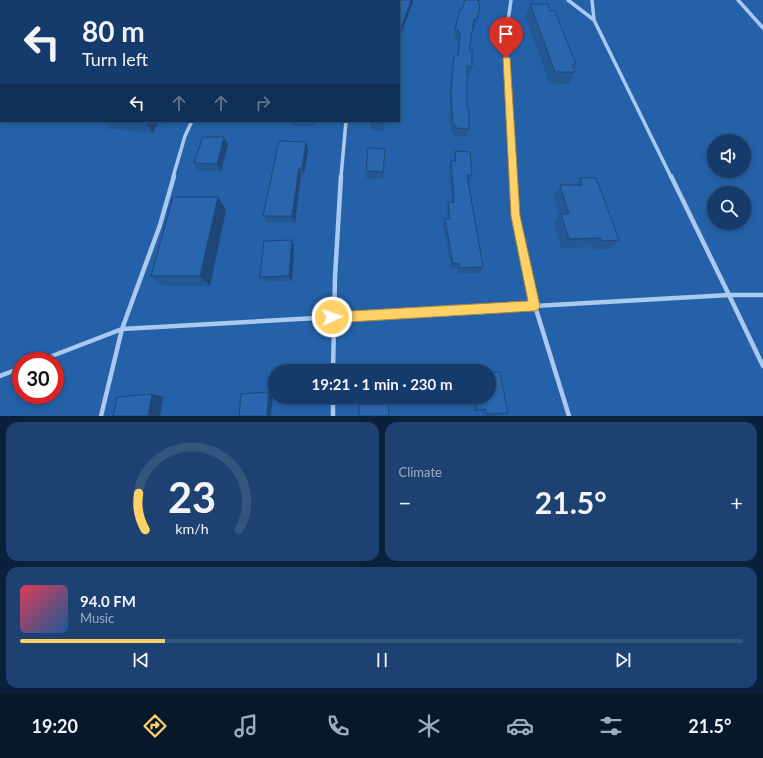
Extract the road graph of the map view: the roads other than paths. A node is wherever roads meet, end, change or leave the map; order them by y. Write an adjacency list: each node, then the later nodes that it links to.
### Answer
1 (511, 0): 11 (street)
2 (568, 0): 5 (street)
3 (592, 0): 5 (street)
4 (738, 0): 6 (street)
5 (594, 20): 10 (street)
6 (763, 28)
7 (192, 122): 13 (street)
8 (346, 122): 12 (street)
9 (763, 295): 10 (street)
10 (729, 296): 11 (street); 16 (street)
11 (534, 306): 12 (street); 22 (street)
12 (332, 317): 13 (street); 15 (street)
13 (122, 329): 14 (street); 20 (street)
14 (62, 352)
15 (333, 364)
16 (763, 366)
17 (12, 371): 18 (street)
18 (0, 376)
19 (333, 404): 21 (street)
20 (101, 416)
21 (333, 416)
22 (569, 416)

